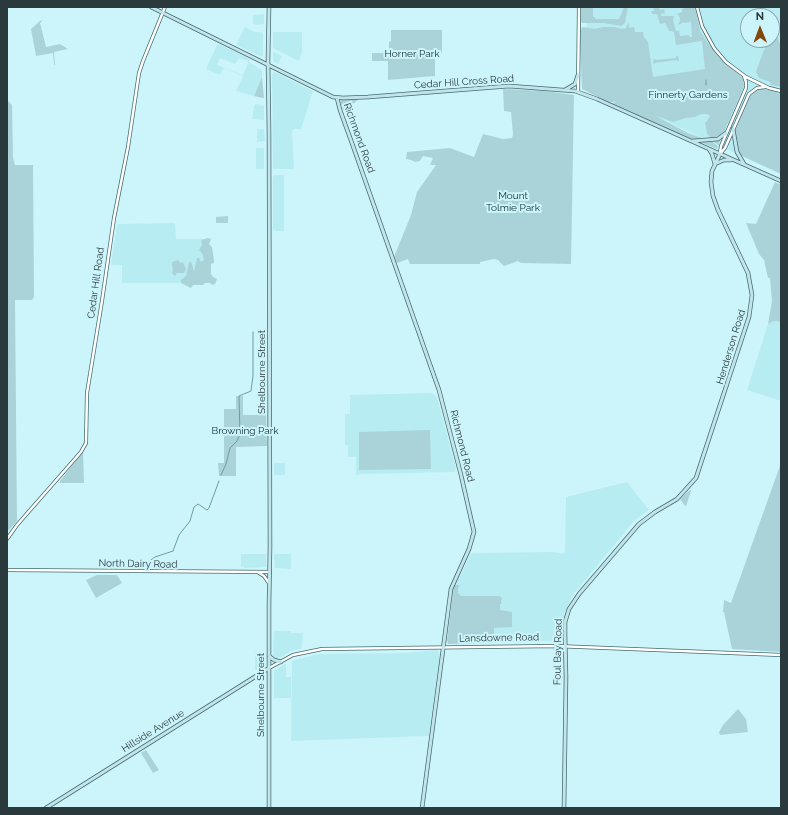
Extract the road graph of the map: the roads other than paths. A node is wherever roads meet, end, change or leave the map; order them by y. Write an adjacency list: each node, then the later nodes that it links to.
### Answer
1 (151, 7): 6 (main road, Cedar Hill Cross Road)
2 (165, 7): 6 (street, Cedar Hill Road)
3 (269, 7): 7 (main road, Shelbourne Street)
4 (579, 7): 8 (street)
5 (696, 7): 9 (street)
6 (163, 13): 7 (main road, Cedar Hill Cross Road); 25 (street, Cedar Hill Road)
7 (268, 65): 14 (main road, Cedar Hill Cross Road); 28 (main road, Shelbourne Street)
8 (578, 75): 11 (main road); 13 (street)
9 (744, 76): 10 (street); 16 (street)
10 (769, 88): 12 (street); 15 (street)
11 (565, 90): 13 (main road, Cedar Hill Cross Road); 14 (main road, Cedar Hill Cross Road)
12 (781, 91)
13 (578, 92): 17 (main road, Cedar Hill Cross Road)
14 (337, 98): 31 (main road, Richmond Road)
15 (733, 129): 19 (street); 22 (main road)
16 (726, 133): 17 (main road); 19 (street)
17 (692, 141): 18 (main road, Cedar Hill Cross Road)
18 (709, 149): 19 (main road, Cedar Hill Cross Road); 21 (main road)
19 (720, 154): 20 (main road, Cedar Hill Cross Road); 21 (main road, Henderson Road)
20 (733, 160): 21 (main road); 22 (main road, Cedar Hill Cross Road)
21 (715, 164): 24 (main road, Henderson Road)
22 (746, 165): 23 (main road, Cedar Hill Cross Road)
23 (781, 181)
24 (696, 478): 30 (main road, Foul Bay Road)
25 (7, 540)
26 (7, 570): 27 (street, North Dairy Road)
27 (257, 572): 28 (street, North Dairy Road); 29 (street)
28 (270, 572): 29 (main road, Shelbourne Street)
29 (269, 583): 33 (main road, Shelbourne Street)
30 (565, 646): 31 (street, Lansdowne Road); 32 (street, Lansdowne Road); 39 (main road, Foul Bay Road)
31 (443, 647): 34 (street, Lansdowne Road); 38 (main road, Richmond Road)
32 (781, 655)
33 (269, 656): 34 (main road); 35 (main road, Shelbourne Street)
34 (281, 662): 35 (street, Lansdowne Road)
35 (269, 668): 36 (main road, Hillside Avenue); 37 (main road, Shelbourne Street)
36 (46, 808)
37 (269, 808)
38 (422, 808)
39 (564, 808)

